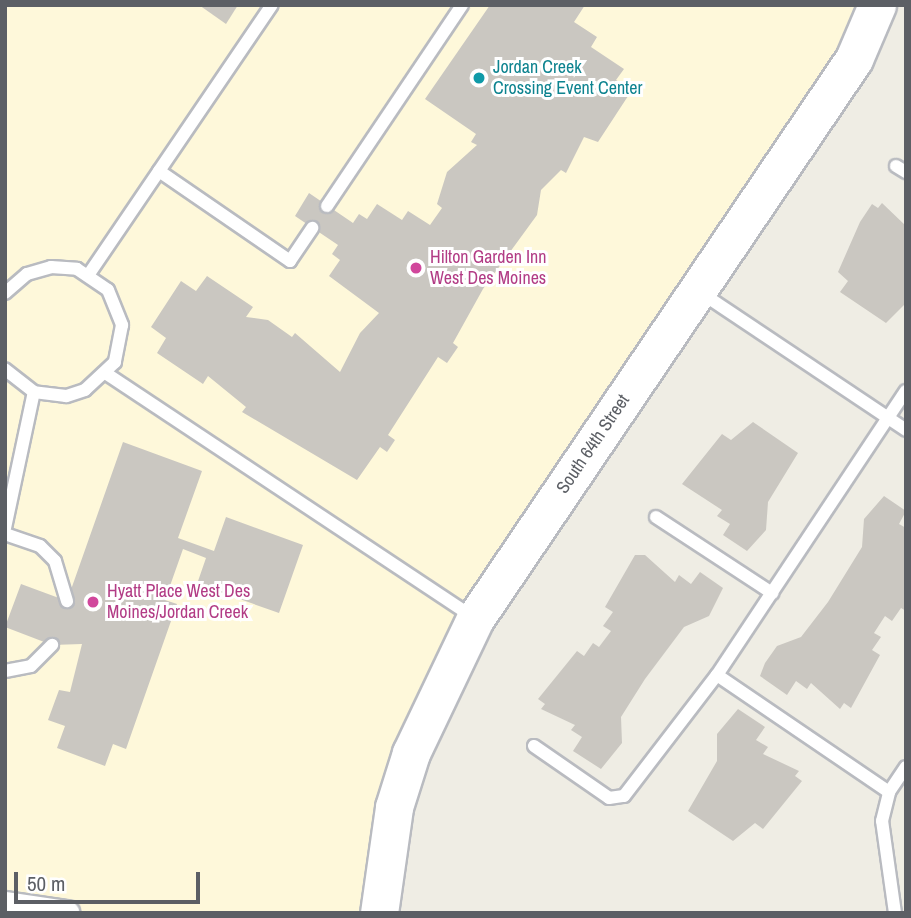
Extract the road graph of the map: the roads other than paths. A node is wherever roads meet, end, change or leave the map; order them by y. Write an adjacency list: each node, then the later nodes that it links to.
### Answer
1 (272, 5): 4 (lane)
2 (462, 5): 5 (lane)
3 (877, 5): 8 (street, South 64th Street)
4 (159, 171): 6 (lane); 7 (lane)
5 (327, 206)
6 (312, 228)
7 (89, 274): 9 (lane); 11 (lane)
8 (697, 290): 14 (lane); 23 (street, South 64th Street)
9 (5, 293)
10 (5, 369): 13 (lane)
11 (107, 374): 13 (lane); 23 (lane)
12 (906, 391): 14 (lane)
13 (34, 392): 17 (lane)
14 (888, 418): 15 (lane); 21 (lane)
15 (906, 430)
16 (5, 460): 17 (lane)
17 (19, 464): 19 (lane)
18 (656, 517): 21 (lane)
19 (5, 528)
20 (5, 534): 22 (lane)
21 (772, 593): 26 (lane)
22 (67, 601)
23 (475, 619): 33 (street, South 64th Street)
24 (52, 645): 25 (lane)
25 (5, 671)
26 (717, 676): 27 (lane); 29 (lane)
27 (534, 746)
28 (906, 767): 29 (lane)
29 (889, 792): 30 (lane)
30 (901, 894): 34 (lane)
31 (5, 904): 32 (street)
32 (67, 913)
33 (379, 913)
34 (895, 913)

